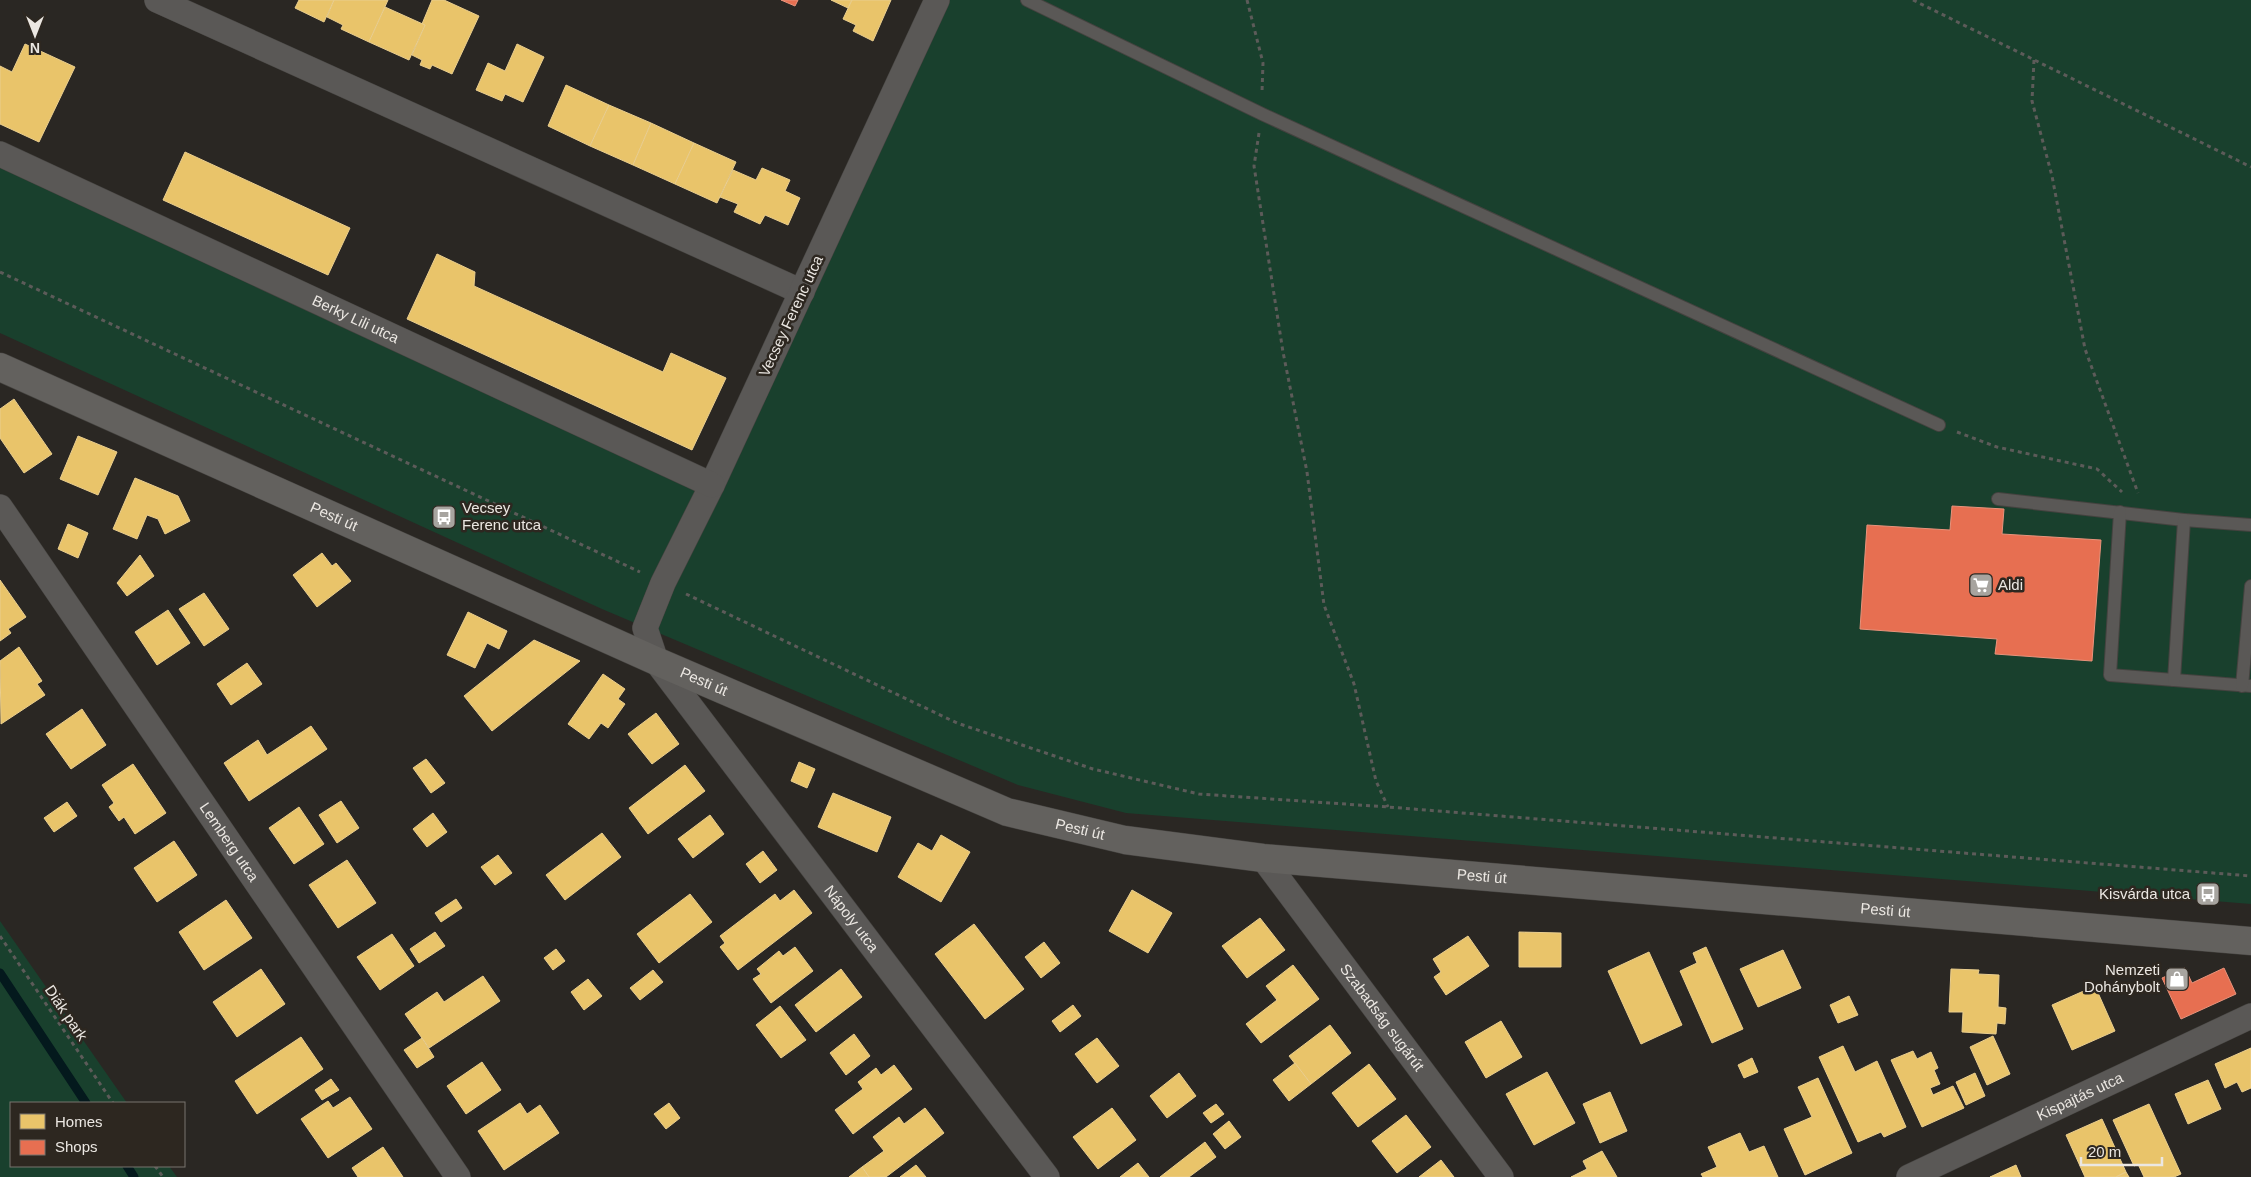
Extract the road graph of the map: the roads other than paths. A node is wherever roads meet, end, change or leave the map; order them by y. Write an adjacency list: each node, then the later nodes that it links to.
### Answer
1 (157, 0): 5 (street)
2 (937, 0): 5 (street, Vecsey Ferenc utca)
3 (1027, 0): 7 (lane)
4 (0, 154): 8 (street, Berky Lili utca)
5 (802, 292): 8 (street, Vecsey Ferenc utca)
6 (0, 367): 15 (main road, Pesti út)
7 (1939, 425)
8 (712, 485): 15 (street, Vecsey Ferenc utca)
9 (1998, 499): 11 (lane)
10 (0, 507): 21 (street, Lemberg utca)
11 (2120, 512): 12 (lane); 16 (lane)
12 (2184, 520): 13 (lane); 16 (lane)
13 (2251, 525)
14 (2251, 586): 17 (lane)
15 (656, 660): 18 (main road, Pesti út); 22 (street, Nápoly utca)
16 (2174, 680): 17 (lane)
17 (2247, 686)
18 (1263, 858): 19 (main road, Pesti út); 23 (street, Szabadság sugárút)
19 (2251, 940)
20 (2251, 1016): 24 (street, Kispajtás utca)
21 (458, 1177)
22 (1047, 1177)
23 (1501, 1177)
24 (1909, 1177)

